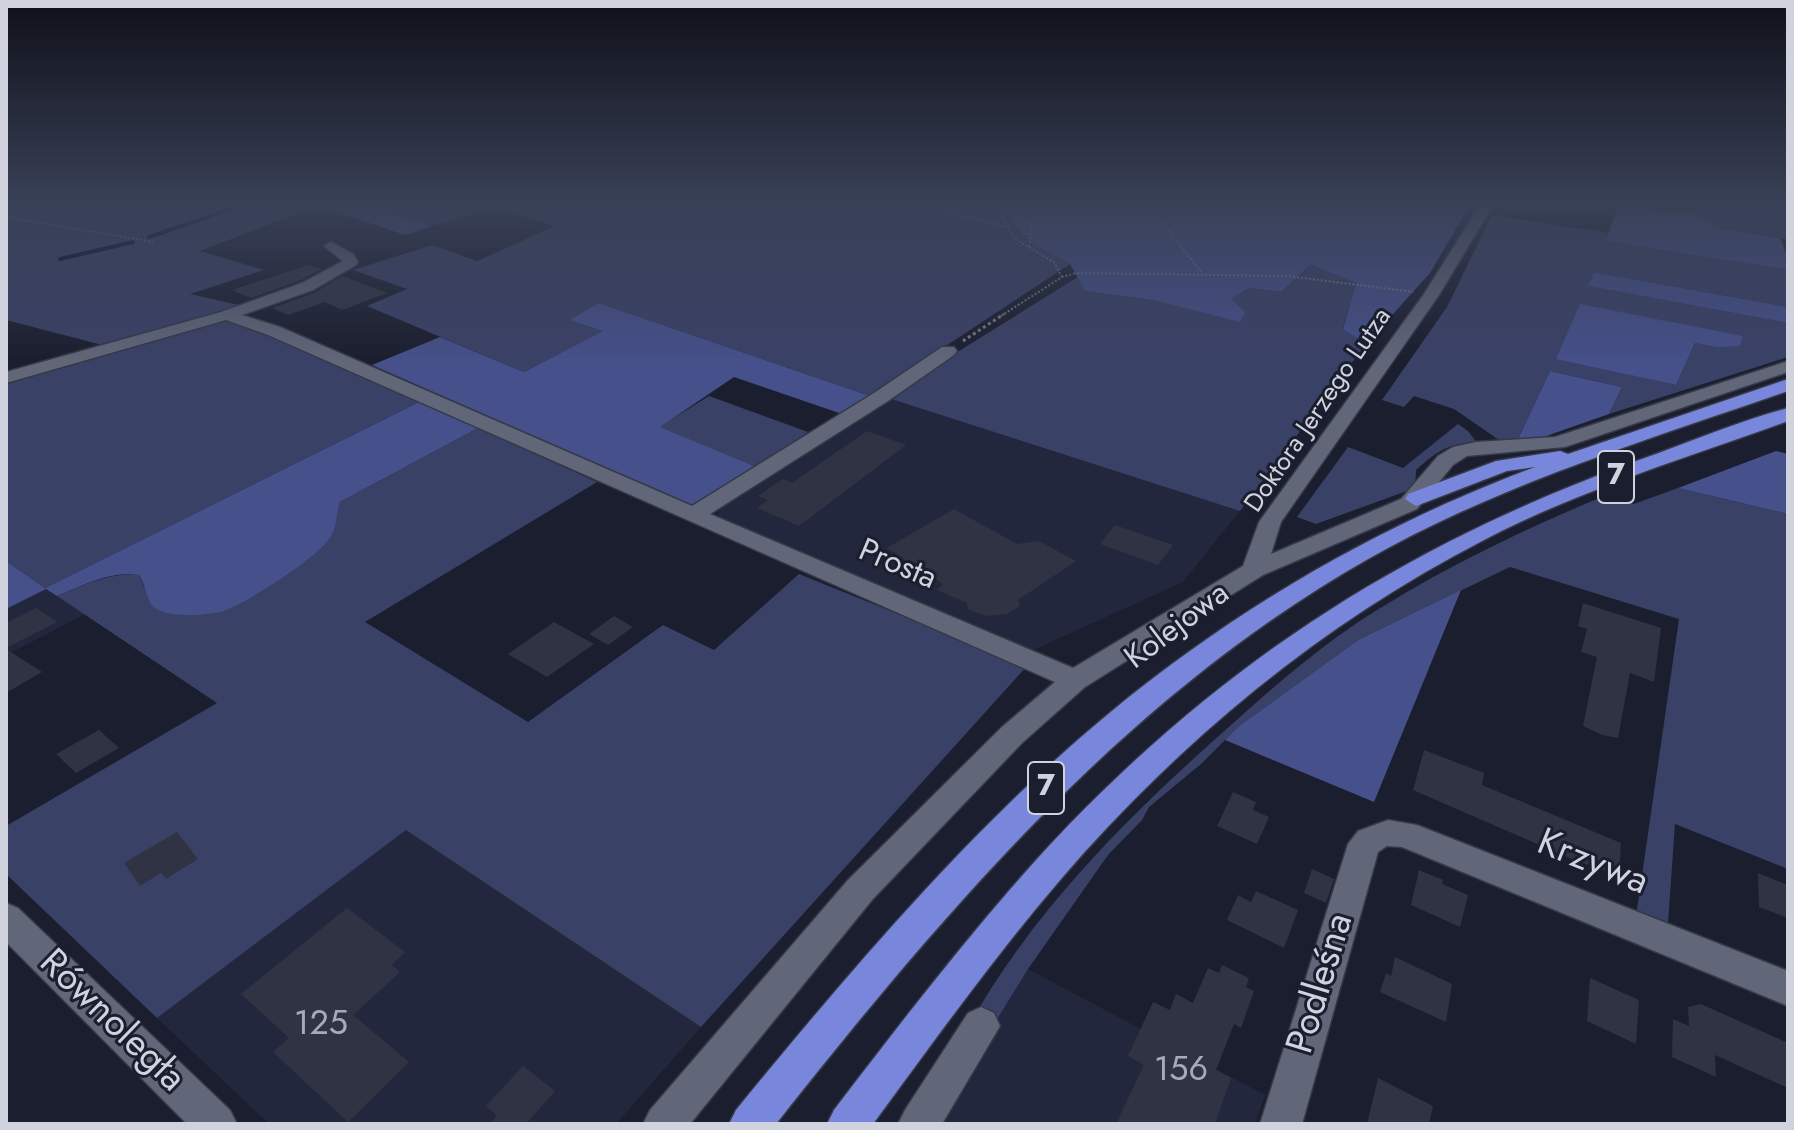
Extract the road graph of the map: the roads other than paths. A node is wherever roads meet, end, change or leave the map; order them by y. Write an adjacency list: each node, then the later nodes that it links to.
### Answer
1 (346, 258): 3 (street)
2 (1454, 258): 12 (street, Doktora Jerzego Lutza)
3 (227, 315): 6 (street); 11 (street, Prosta)
4 (948, 351): 11 (street)
5 (1788, 366): 9 (street)
6 (6, 378)
7 (1788, 385): 9 (highway, Kolejowa / 7)
8 (1788, 414): 21 (highway, 7)
9 (1572, 449): 10 (highway); 10 (street, Kolejowa); 20 (highway, Kolejowa / 7)
10 (1416, 499): 12 (street, Kolejowa)
11 (693, 515): 13 (street, Prosta)
12 (1254, 570): 13 (street, Kolejowa)
13 (1075, 680): 19 (street, Kolejowa)
14 (1364, 844): 16 (street, Krzywa); 23 (street, Podleśna)
15 (6, 919): 18 (street, Równoległa)
16 (1788, 989)
17 (981, 1026): 22 (street)
18 (216, 1124)
19 (664, 1124)
20 (750, 1124)
21 (848, 1124)
22 (919, 1124)
23 (1281, 1124)

